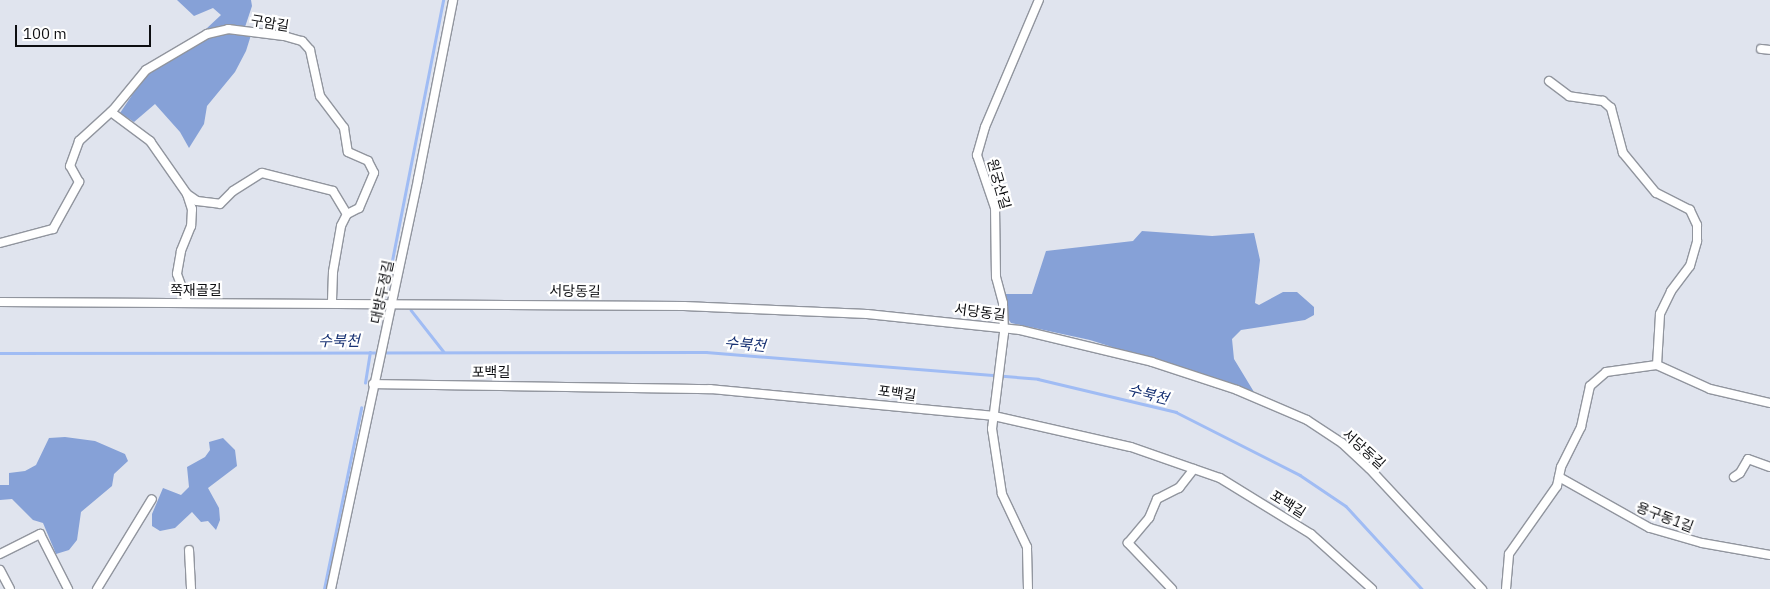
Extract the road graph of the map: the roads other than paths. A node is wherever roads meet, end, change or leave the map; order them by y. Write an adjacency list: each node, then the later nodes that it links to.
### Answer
1 (452, 0): 13 (street, 대방두정길)
2 (1039, 0): 14 (street, 원궁산길)
3 (1761, 50): 4 (street)
4 (1770, 50)
5 (1549, 81): 15 (street)
6 (111, 112): 7 (street); 8 (street, 구암길); 9 (street, 구암길)
7 (187, 194): 8 (street); 11 (street)
8 (347, 214): 12 (street, 구암길)
9 (0, 242)
10 (0, 302): 11 (street, 쪽재골길)
11 (187, 302): 12 (street, 쪽재골길)
12 (332, 302): 13 (street, 쪽재골길)
13 (392, 306): 14 (street, 서당동길); 16 (street, 대방두정길)
14 (1004, 330): 18 (street, 원궁산길); 36 (street, 서당동길)
15 (1657, 365): 17 (street); 21 (street)
16 (373, 384): 18 (street, 포백길); 33 (street, 대방두정길)
17 (1770, 403)
18 (994, 413): 20 (street, 포백길); 34 (street, 원궁산길)
19 (1770, 467): 22 (street)
20 (1194, 468): 28 (street, 포백길); 35 (street)
21 (1560, 477): 26 (street, 용구동1길); 37 (street)
22 (1734, 477)
23 (152, 499): 31 (street)
24 (189, 550): 32 (street)
25 (0, 554): 30 (street)
26 (1770, 555)
27 (0, 570): 29 (street)
28 (1368, 588)
29 (10, 589)
30 (68, 589)
31 (98, 589)
32 (191, 589)
33 (331, 589)
34 (1028, 589)
35 (1172, 589)
36 (1482, 589)
37 (1506, 589)

